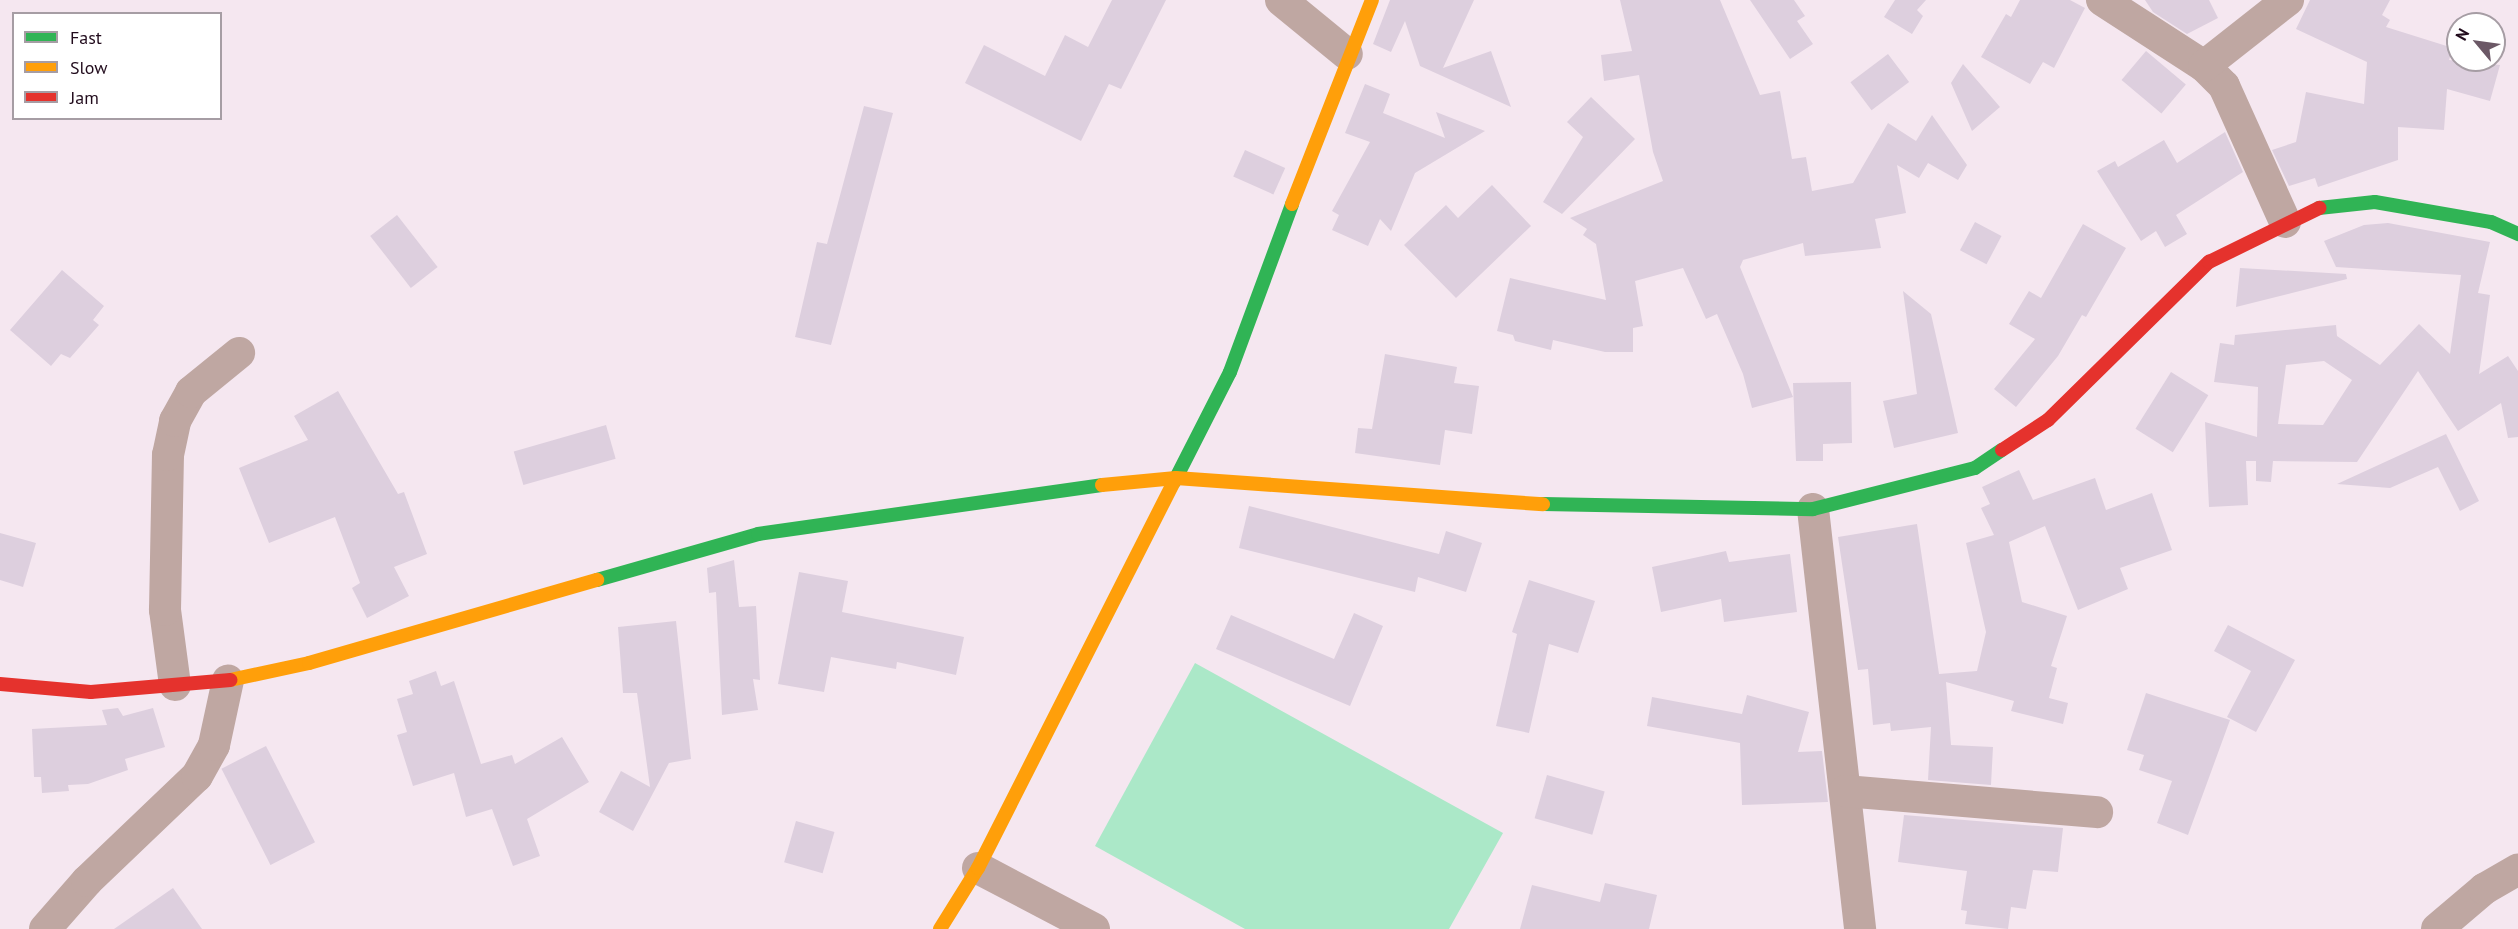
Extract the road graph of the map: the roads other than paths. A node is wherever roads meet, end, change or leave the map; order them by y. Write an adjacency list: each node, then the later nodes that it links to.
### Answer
1 (1281, 0): 5 (street)
2 (1372, 0): 5 (street)
3 (2102, 0): 6 (street)
4 (2288, 0): 6 (street)
5 (1347, 54): 10 (street)
6 (2204, 66): 7 (street)
7 (2285, 222): 8 (street); 11 (street)
8 (2518, 234)
9 (239, 353): 14 (street)
10 (1176, 478): 11 (street); 12 (street); 17 (street)
11 (1813, 509): 15 (street)
12 (228, 680): 14 (street); 19 (street)
13 (0, 684): 14 (street)
14 (175, 685)
15 (1845, 791): 16 (street); 22 (street)
16 (2097, 812)
17 (978, 868): 20 (street); 21 (street)
18 (2518, 869): 23 (street)
19 (45, 929)
20 (940, 929)
21 (1095, 929)
22 (1860, 929)
23 (2437, 929)

